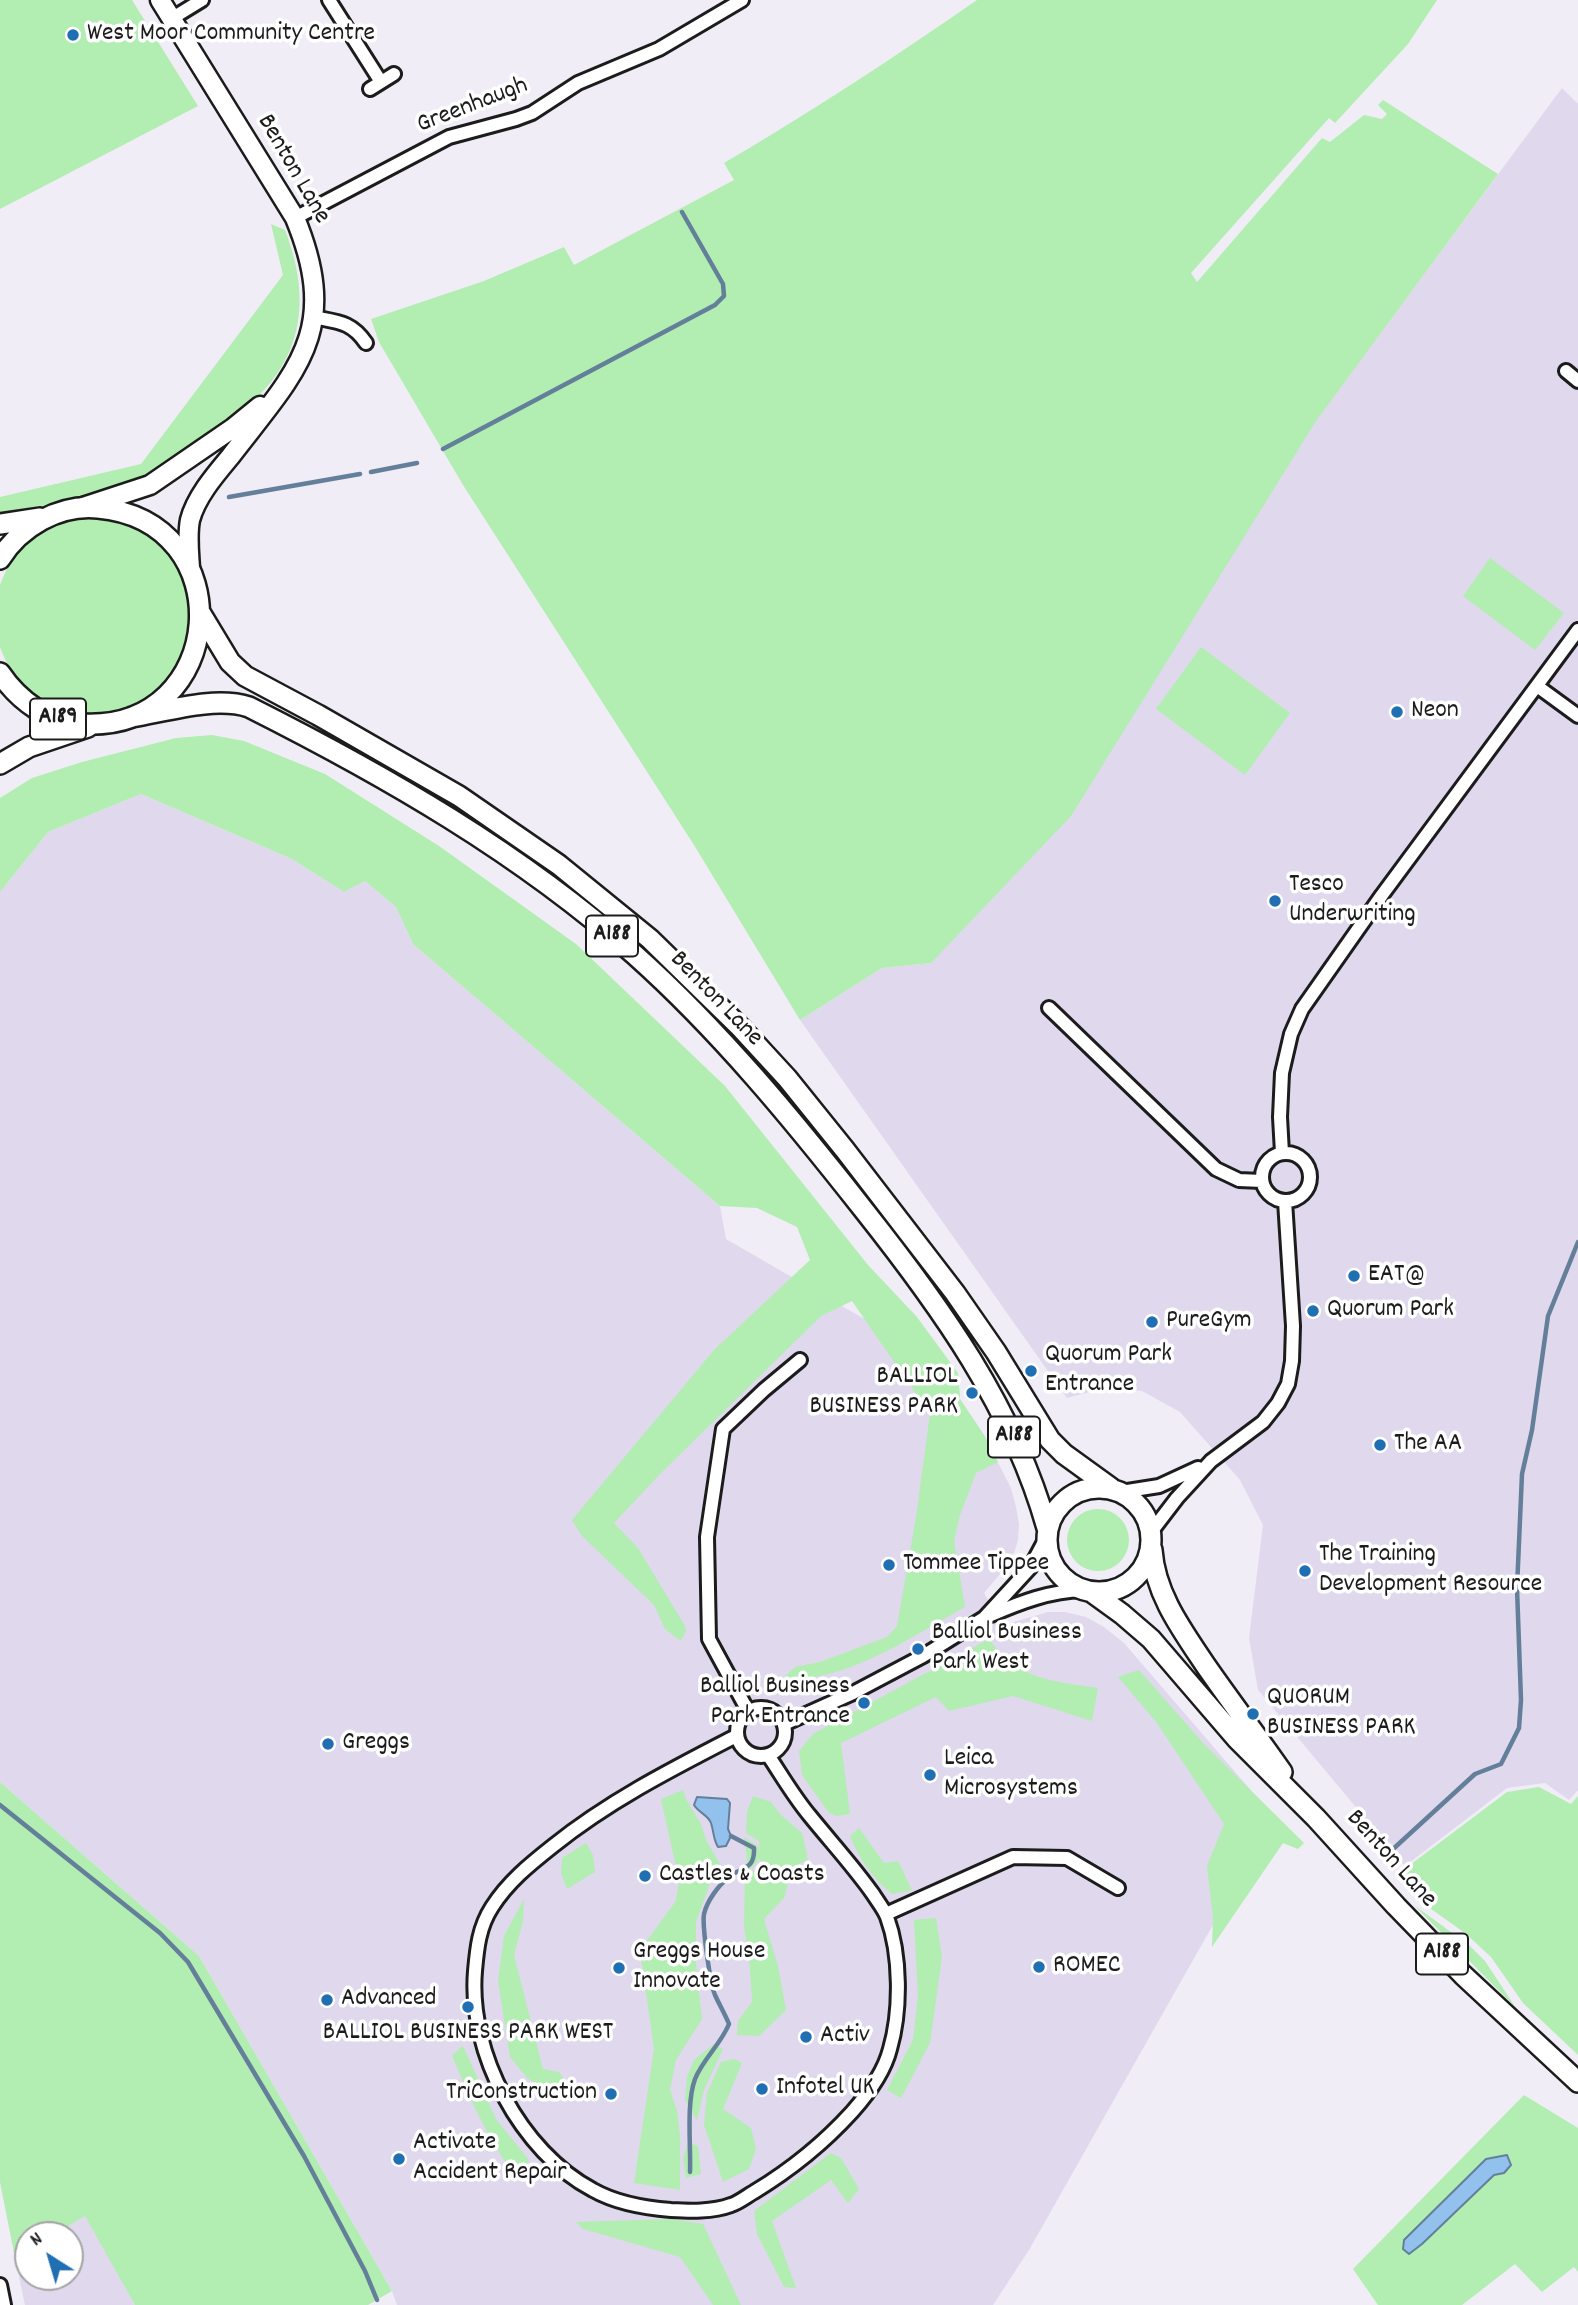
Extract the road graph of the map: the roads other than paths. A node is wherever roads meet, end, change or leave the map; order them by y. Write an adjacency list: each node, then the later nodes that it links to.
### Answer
1 (160, 0): 5 (main road, Benton Lane)
2 (202, 0): 5 (street)
3 (329, 0): 6 (street)
4 (742, 0): 7 (street, Greenhaugh)
5 (171, 19): 7 (main road, Benton Lane)
6 (394, 74)
7 (295, 218): 8 (main road, Benton Lane)
8 (313, 317): 9 (street); 11 (main road, Benton Lane)
9 (366, 342)
10 (1566, 371): 12 (street)
11 (288, 381): 13 (main road, Benton Lane); 17 (main road, Benton Lane)
12 (1578, 381)
13 (76, 509): 14 (main road, A189); 17 (main road, A189)
14 (49, 516): 15 (main road, A189); 16 (main road, A189)
15 (0, 524)
16 (0, 559)
17 (190, 568): 18 (main road, A189)
18 (201, 614): 23 (main road, A189); 32 (main road, Benton Lane / A188)
19 (1578, 630): 21 (street)
20 (0, 673): 24 (main road, A189)
21 (1537, 686): 22 (street); 27 (street)
22 (1578, 716)
23 (132, 717): 24 (main road, A189); 33 (main road, Benton Lane / A188)
24 (96, 725): 25 (main road, A189)
25 (0, 764)
26 (1049, 1008): 28 (street)
27 (1282, 1153): 28 (street); 29 (street)
28 (1262, 1181): 29 (street)
29 (1285, 1201): 31 (street)
30 (800, 1360): 37 (street)
31 (1211, 1461): 32 (street); 34 (street)
32 (1116, 1490): 33 (main road); 34 (main road, A188)
33 (1047, 1533): 35 (main road, A188); 36 (street)
34 (1151, 1538): 35 (main road); 41 (main road, Benton Lane / A188)
35 (1088, 1592): 36 (street); 41 (main road, Benton Lane / A188)
36 (984, 1618): 38 (street)
37 (748, 1711): 38 (street); 39 (street)
38 (784, 1724): 40 (street)
39 (736, 1736): 40 (street); 43 (street)
40 (768, 1755): 43 (street)
41 (1316, 1818): 44 (main road, Benton Lane / A188)
42 (1118, 1888): 43 (street)
43 (886, 1914)
44 (1578, 2082)
45 (0, 2285): 46 (street)
46 (4, 2305)

